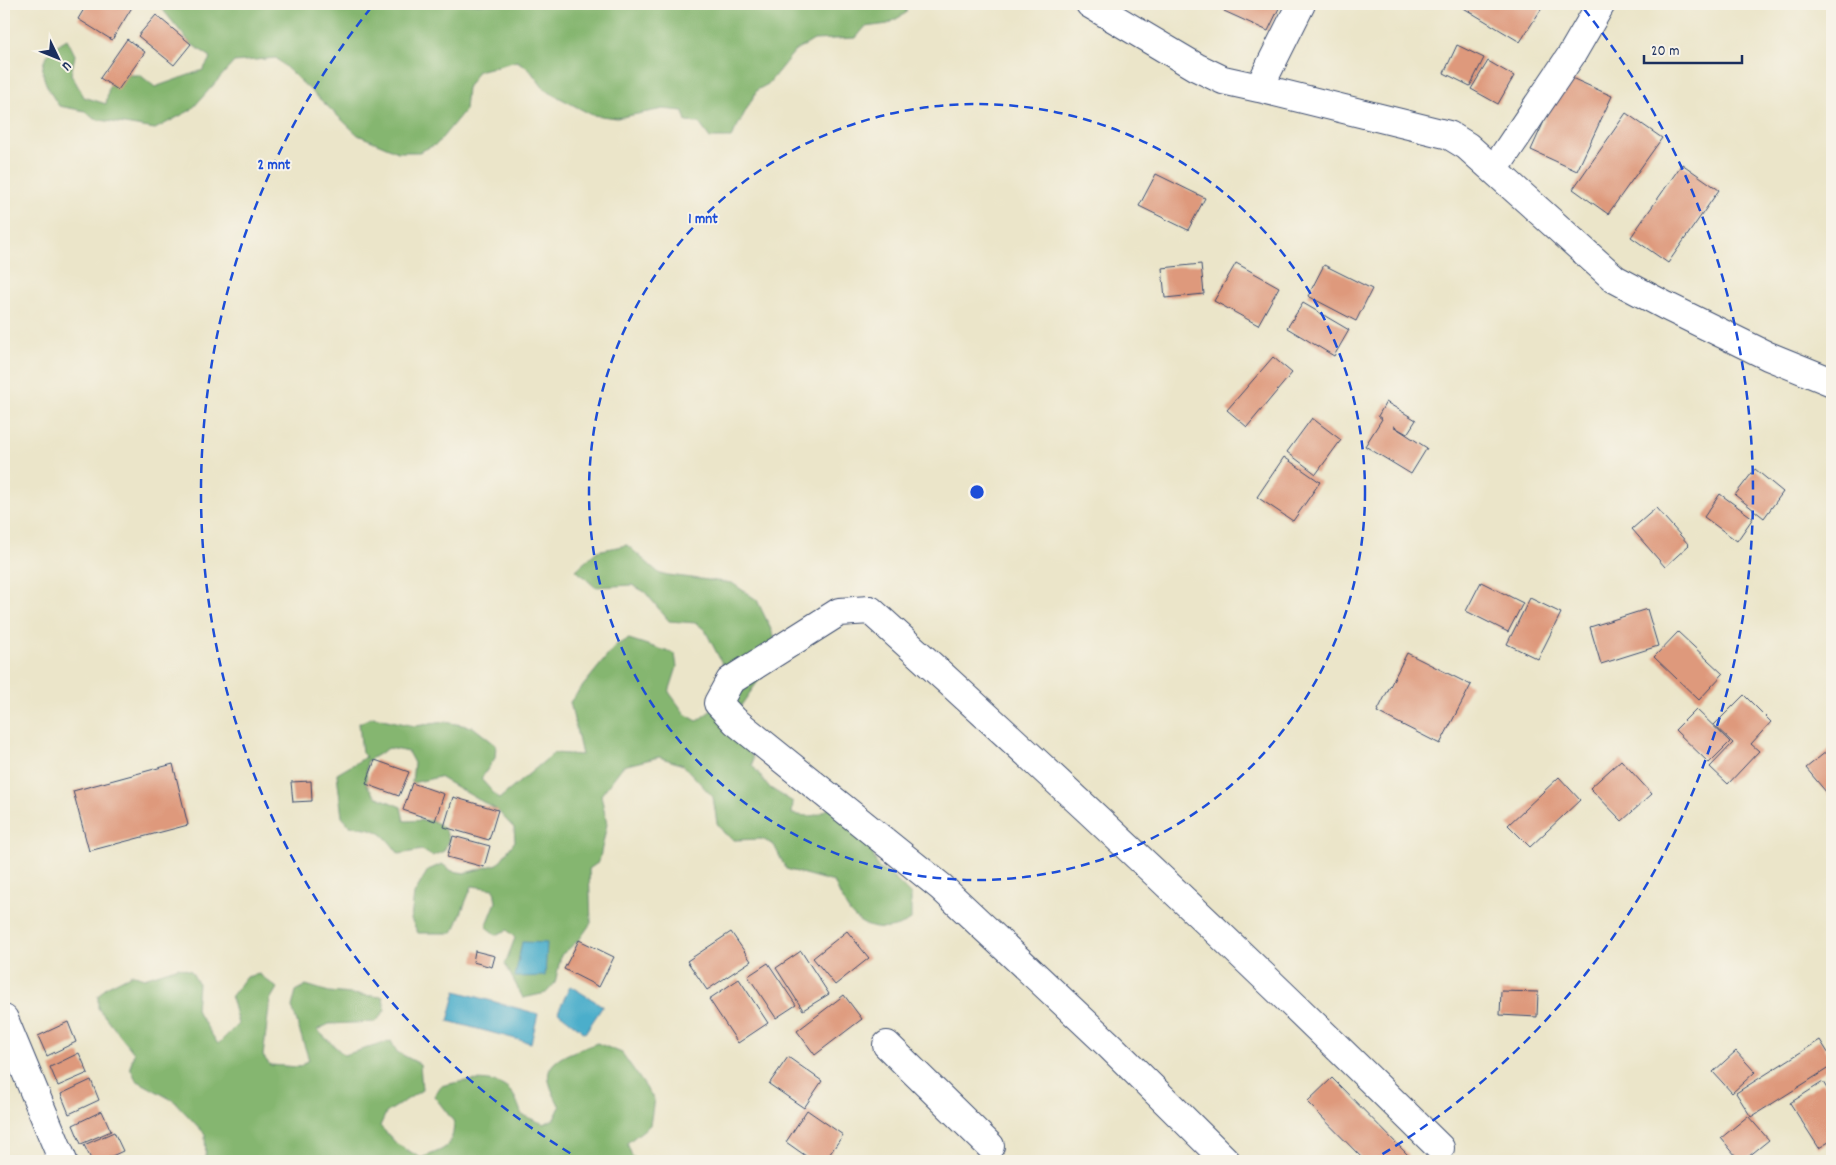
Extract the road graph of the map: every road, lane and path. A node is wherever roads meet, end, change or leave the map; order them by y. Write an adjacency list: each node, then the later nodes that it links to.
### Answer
1 (1090, 4): 4 (street)
2 (1301, 4): 4 (street)
3 (1601, 4): 5 (street)
4 (1259, 88): 5 (street)
5 (1494, 170): 6 (street)
6 (1832, 382)
7 (4, 1019): 11 (street)
8 (887, 1046): 9 (street)
9 (990, 1156)
10 (1439, 1157): 12 (street)
11 (63, 1161)
12 (1226, 1161)

